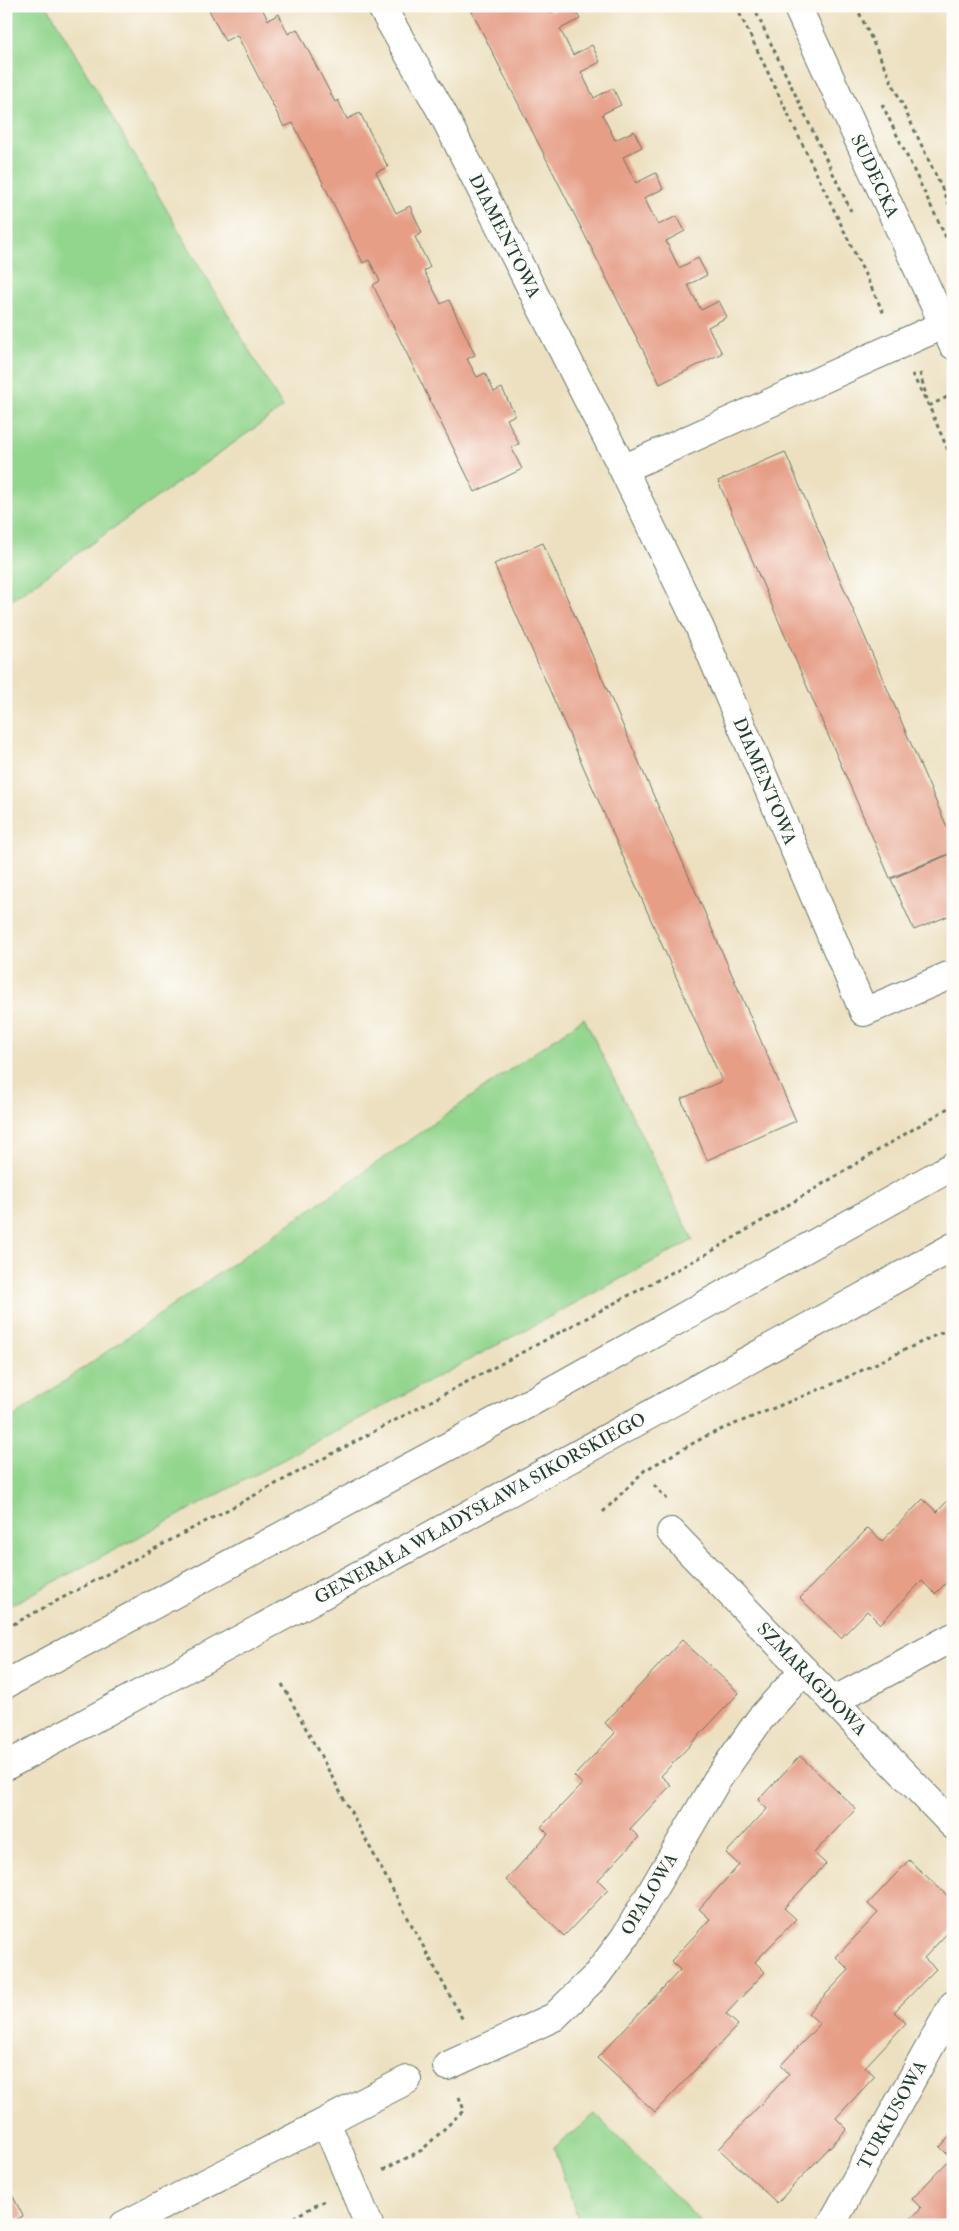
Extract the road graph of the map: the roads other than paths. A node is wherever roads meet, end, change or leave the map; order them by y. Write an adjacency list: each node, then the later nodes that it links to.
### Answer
1 (381, 6): 4 (street, DIAMENTOWA)
2 (797, 6): 3 (street, SUDECKA)
3 (948, 335): 4 (street)
4 (623, 469): 5 (street, DIAMENTOWA)
5 (948, 976)
6 (949, 1166): 11 (street)
7 (953, 1247): 13 (street, GENERAŁA WŁADYSŁAWA SIKORSKIEGO)
8 (671, 1532): 10 (street, SZMARAGDOWA)
9 (953, 1637): 12 (street)
10 (804, 1670): 12 (street, SZMARAGDOWA); 16 (street, OPALOWA)
11 (6, 1684)
12 (833, 1701): 14 (street, SZMARAGDOWA)
13 (6, 1766)
14 (953, 1825)
15 (953, 2005): 21 (street, TURKUSOWA)
16 (447, 2066)
17 (407, 2080): 18 (street)
18 (326, 2122): 19 (street); 20 (street)
19 (124, 2225)
20 (369, 2225)
21 (831, 2225)

